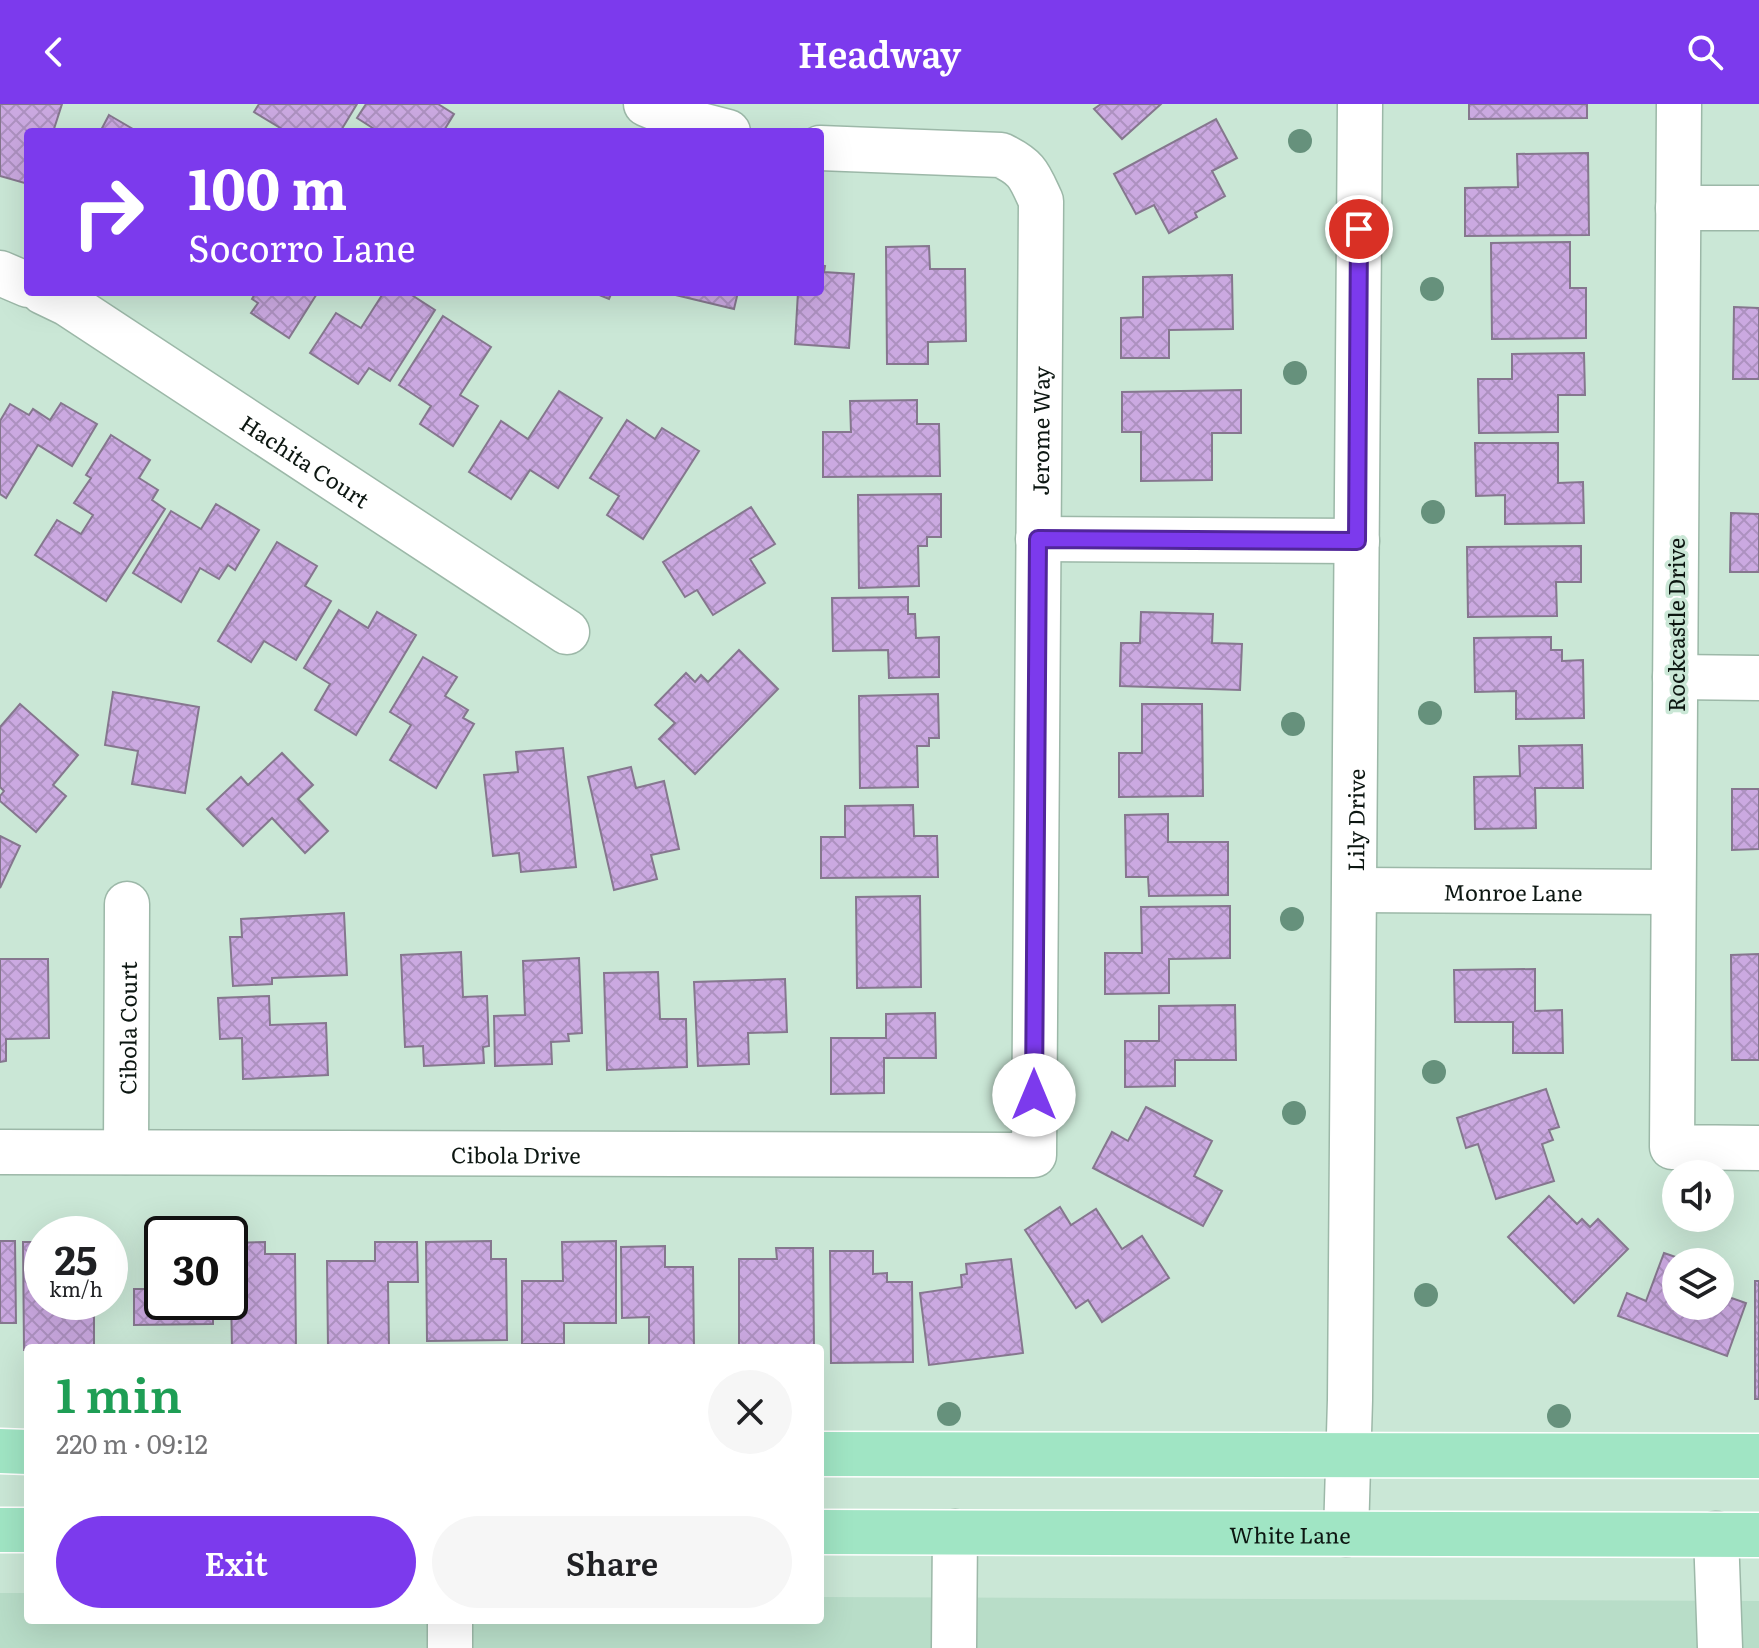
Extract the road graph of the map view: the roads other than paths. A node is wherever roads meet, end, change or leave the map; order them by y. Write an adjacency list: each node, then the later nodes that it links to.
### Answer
1 (646, 104): 4 (street)
2 (1360, 104): 12 (street, Lily Drive)
3 (1679, 104): 6 (street, Rockcastle Drive)
4 (712, 128)
5 (824, 148): 11 (street, Jerome Way)
6 (1678, 208): 7 (street); 14 (street, Rockcastle Drive)
7 (1759, 208)
8 (0, 273): 9 (street)
9 (24, 283)
10 (51, 296): 13 (street, Hachita Court)
11 (1038, 539): 12 (street); 22 (street, Jerome Way)
12 (1357, 541): 16 (street, Lily Drive)
13 (567, 632)
14 (1675, 677): 15 (street); 17 (street, Rockcastle Drive)
15 (1759, 678)
16 (1355, 890): 17 (street, Monroe Lane); 26 (street, Lily Drive)
17 (1673, 892): 19 (street, Rockcastle Drive)
18 (127, 904): 21 (street, Cibola Court)
19 (1759, 1148)
20 (0, 1152): 21 (street, Cibola Drive)
21 (126, 1152): 22 (street, Cibola Drive)
22 (1034, 1155)
23 (0, 1451): 24 (main road)
24 (24, 1452)
25 (824, 1454): 26 (main road)
26 (1349, 1455): 27 (main road); 33 (street, Lily Drive)
27 (1759, 1456)
28 (1759, 1506): 34 (main road)
29 (0, 1530): 30 (main road)
30 (24, 1530)
31 (824, 1532): 32 (main road, White Lane)
32 (955, 1532): 33 (main road, White Lane); 38 (street)
33 (1346, 1534): 34 (main road, White Lane)
34 (1716, 1534): 35 (main road, White Lane); 39 (street)
35 (1759, 1535)
36 (450, 1624): 37 (street)
37 (450, 1648)
38 (954, 1648)
39 (1720, 1648)

